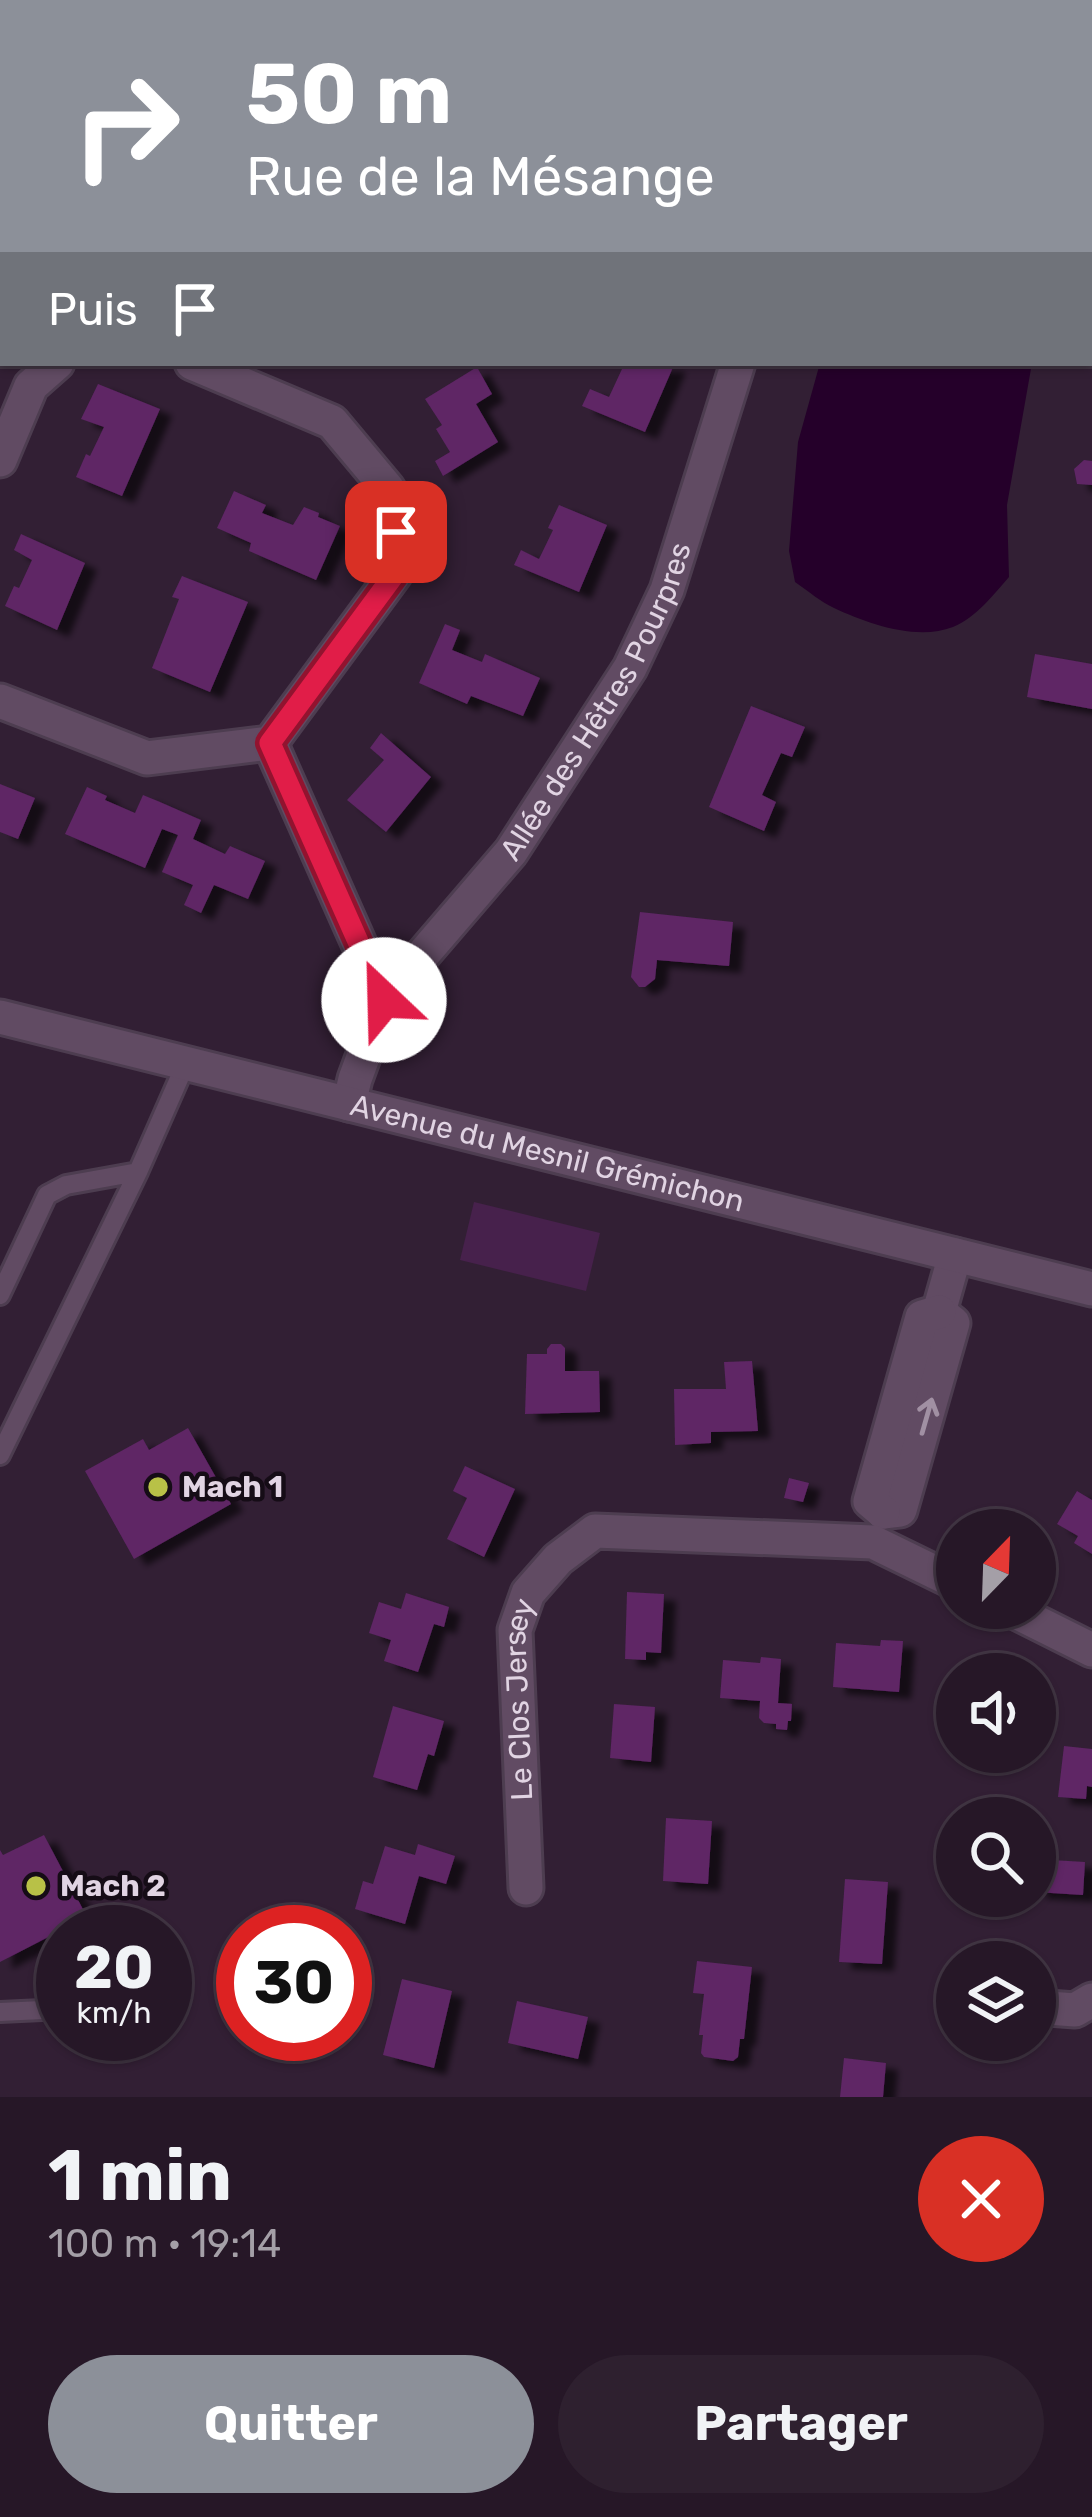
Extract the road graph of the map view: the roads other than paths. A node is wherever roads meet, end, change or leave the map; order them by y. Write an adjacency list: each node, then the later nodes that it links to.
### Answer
1 (54, 366): 4 (street)
2 (199, 366): 6 (street)
3 (737, 366): 7 (street, Allée des Hêtres Pourpres)
4 (0, 460)
5 (0, 701): 6 (street)
6 (270, 743): 7 (street)
7 (384, 1000): 10 (street)
8 (0, 1017): 9 (street, Avenue du Mesnil Grémichon)
9 (186, 1064): 10 (street, Avenue du Mesnil Grémichon); 11 (lane)
10 (349, 1104): 12 (street, Avenue du Mesnil Grémichon)
11 (138, 1172): 14 (lane); 15 (lane)
12 (955, 1255): 13 (street, Avenue du Mesnil Grémichon); 16 (street)
13 (1092, 1289)
14 (0, 1295)
15 (0, 1455)
16 (878, 1527): 17 (street, Le Clos Jersey); 20 (street, Le Clos Jersey)
17 (936, 1568)
18 (1050, 1629): 19 (street)
19 (1092, 1650)
20 (526, 1888)
21 (1092, 2000): 22 (street)
22 (1056, 2009)
23 (36, 2010): 24 (lane)
24 (0, 2012)

